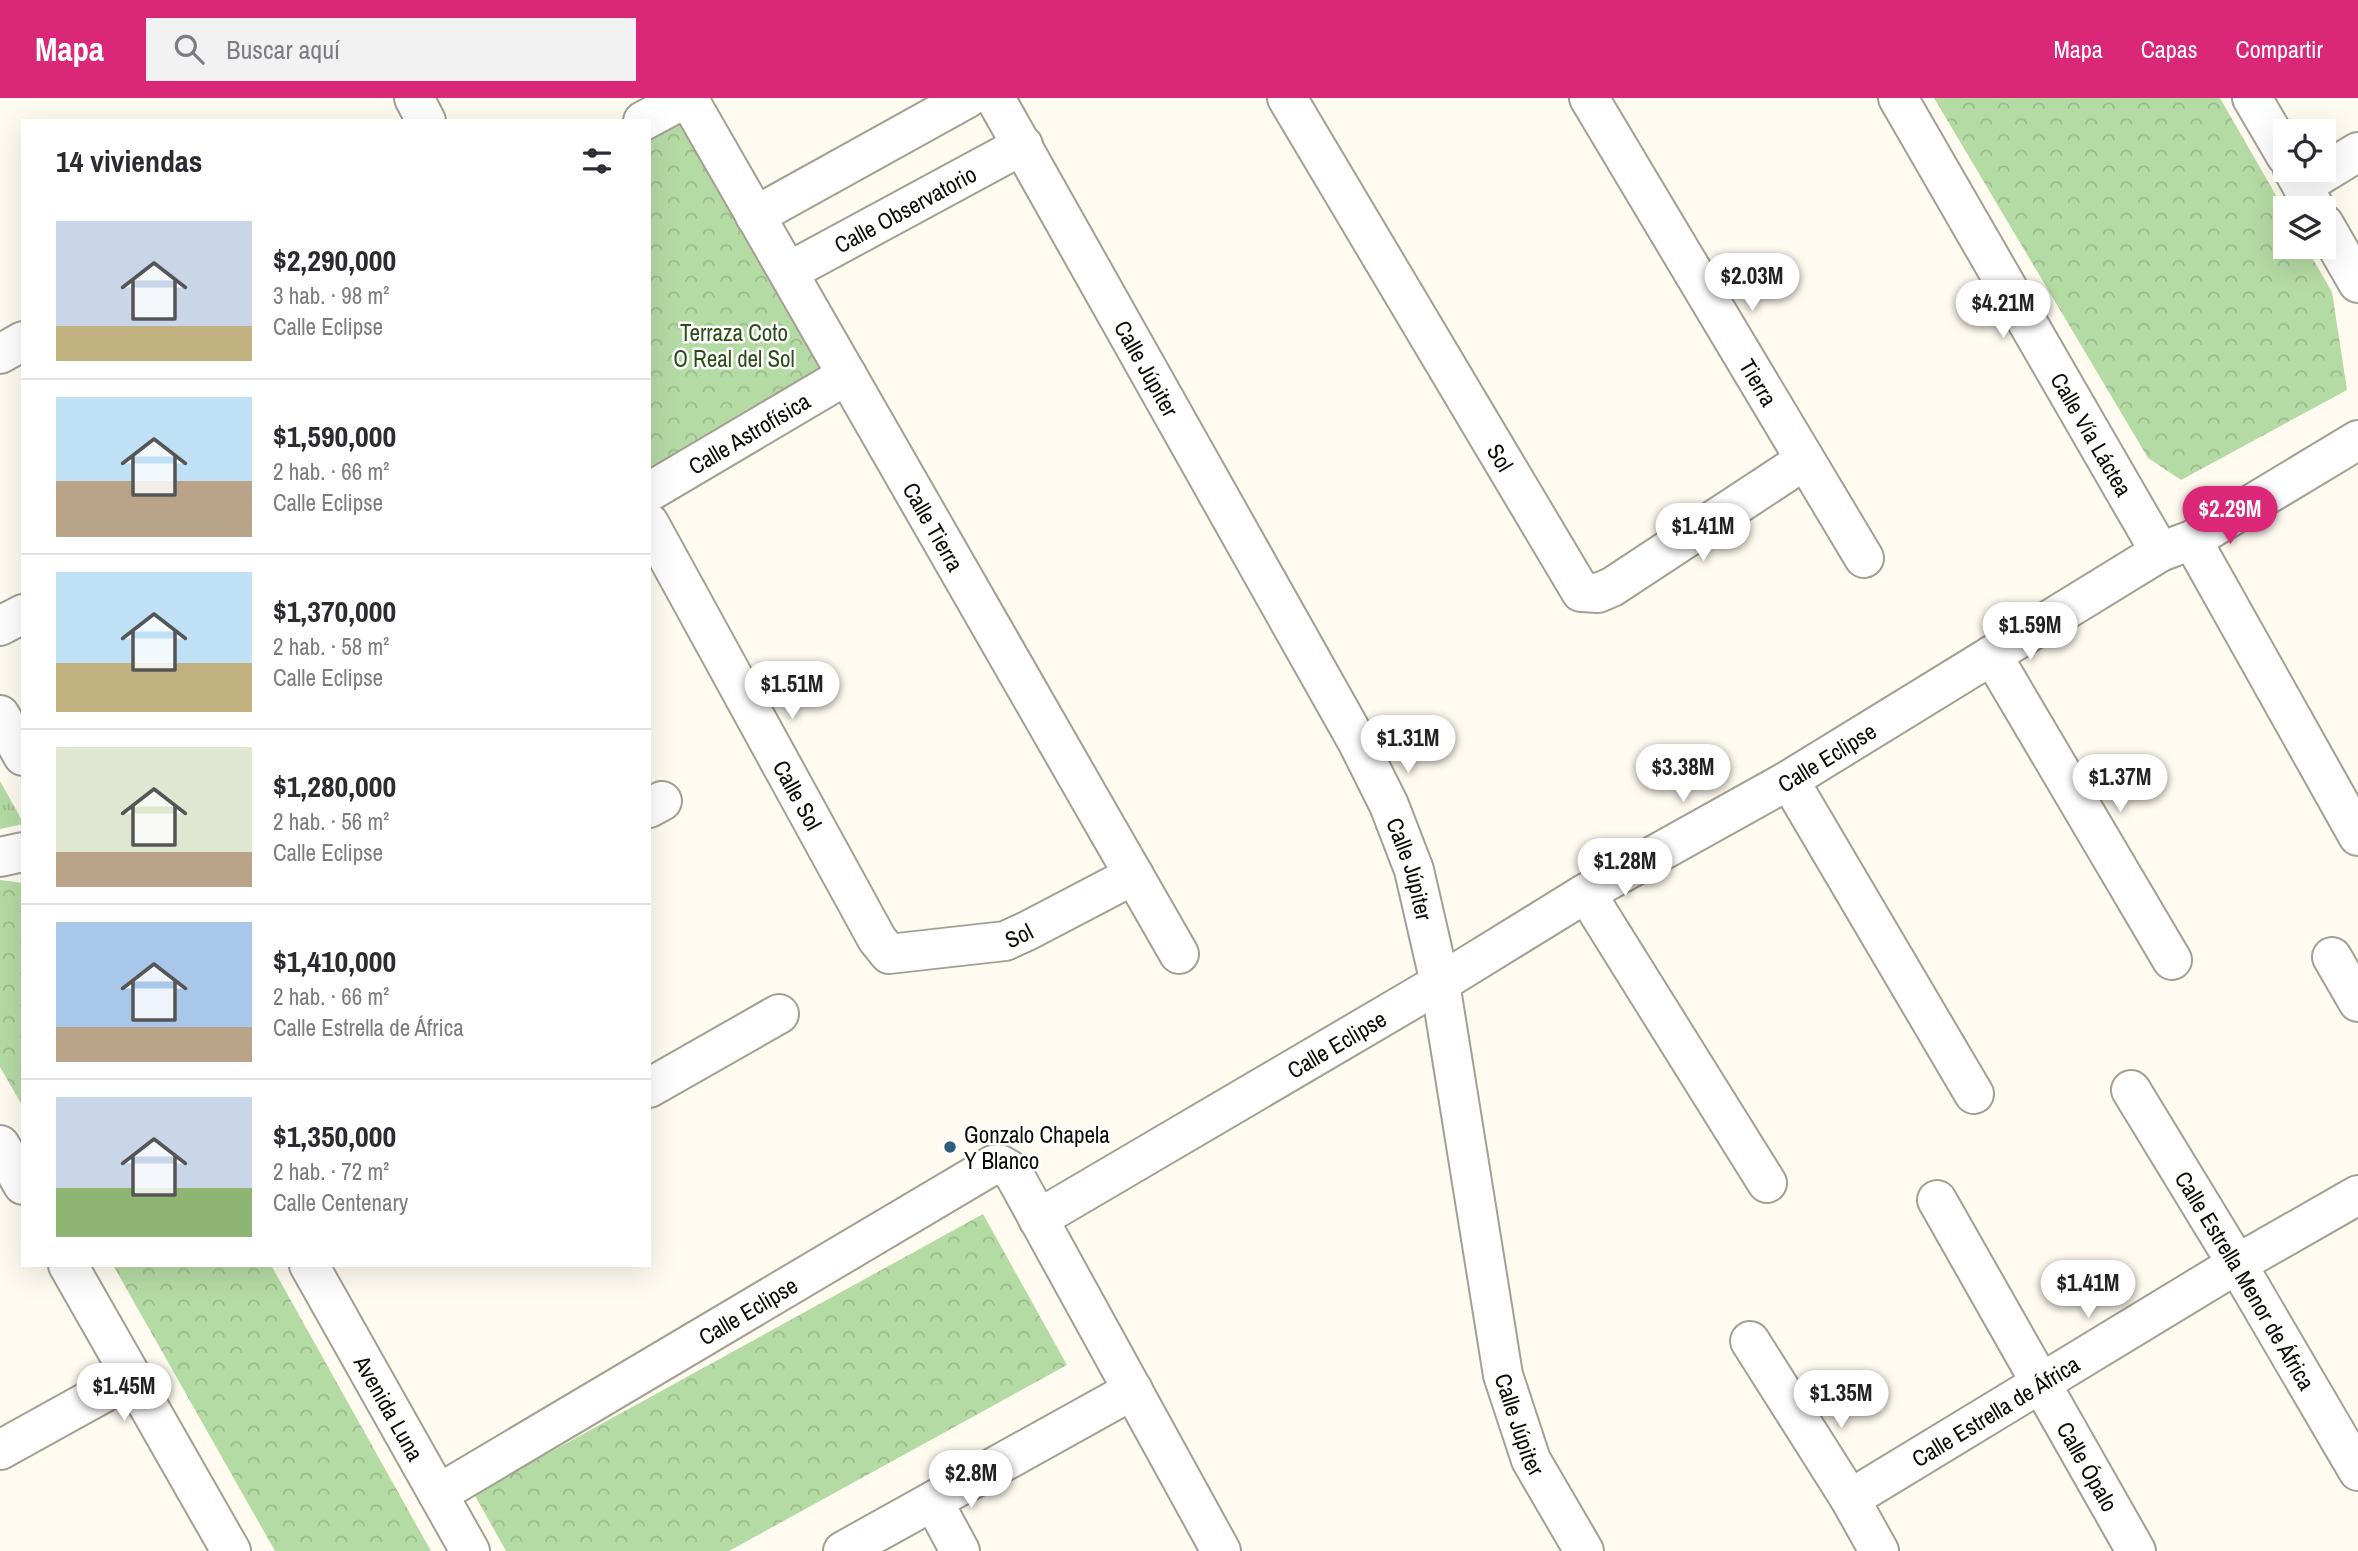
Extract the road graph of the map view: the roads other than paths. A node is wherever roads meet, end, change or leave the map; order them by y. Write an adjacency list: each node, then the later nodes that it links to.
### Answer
1 (414, 98): 9 (street)
2 (687, 98): 10 (street); 15 (street, Calle Tierra)
3 (968, 98): 15 (street)
4 (995, 98): 12 (street, Calle Júpiter)
5 (1287, 98): 23 (street, Sol)
6 (1589, 98): 23 (street, Tierra)
7 (1898, 98): 26 (street, Calle Vía Láctea)
8 (2252, 98): 11 (street)
9 (425, 119)
10 (647, 119)
11 (2273, 135)
12 (1023, 145): 17 (street, Calle Observatorio); 43 (street, Calle Júpiter)
13 (2358, 152): 14 (street)
14 (2336, 162)
15 (755, 216): 17 (street, Calle Tierra)
16 (2336, 244): 18 (street)
17 (788, 272): 21 (street, Calle Tierra)
18 (2358, 283)
19 (21, 342): 20 (street)
20 (0, 354)
21 (847, 375): 24 (street, Calle Astrofísica); 37 (street, Calle Tierra)
22 (2358, 440): 26 (street, Calle Eclipse)
23 (1805, 460): 27 (street, Tierra)
24 (651, 491)
25 (651, 527): 39 (street, Calle Sol)
26 (2176, 546): 30 (street, Calle Eclipse); 34 (street, Calle Vía Láctea)
27 (1864, 558)
28 (21, 615): 29 (street)
29 (0, 626)
30 (1992, 655): 33 (street, Calle Eclipse); 42 (street)
31 (0, 715): 32 (street)
32 (21, 752)
33 (1789, 779): 38 (street, Calle Eclipse); 48 (street)
34 (2358, 836)
35 (21, 852): 36 (street)
36 (0, 857)
37 (1134, 875): 39 (street, Sol); 40 (street, Calle Tierra)
38 (1586, 893): 43 (street, Calle Eclipse); 49 (street)
39 (889, 954)
40 (1180, 954)
41 (2332, 957): 44 (street)
42 (2172, 960)
43 (1440, 983): 52 (street, Calle Eclipse); 70 (street, Calle Júpiter)
44 (2358, 1002)
45 (779, 1014): 46 (street)
46 (651, 1087)
47 (2131, 1090): 53 (street, Calle Estrella Menor de África)
48 (1974, 1094)
49 (1767, 1183)
50 (2358, 1195): 53 (street, Calle Estrella de África)
51 (1937, 1200): 58 (street, Calle Ópalo)
52 (1038, 1219): 59 (street, Calle Eclipse); 62 (street, Calle Eclipse)
53 (2237, 1264): 58 (street, Calle Estrella de África); 61 (street, Calle Estrella Menor de África)
54 (69, 1267): 57 (street)
55 (321, 1269): 62 (street, Avenida Luna)
56 (1749, 1341): 63 (street)
57 (132, 1377): 60 (street); 65 (street)
58 (2040, 1383): 63 (street, Calle Estrella de África); 72 (street, Calle Ópalo)
59 (1133, 1390): 64 (street); 69 (street, Calle Eclipse)
60 (0, 1450)
61 (2358, 1471)
62 (438, 1494): 66 (street, Avenida Luna)
63 (1850, 1499): 71 (street)
64 (933, 1501): 67 (street); 68 (street)
65 (231, 1551)
66 (470, 1551)
67 (843, 1551)
68 (960, 1551)
69 (1221, 1551)
70 (1584, 1551)
71 (1879, 1551)
72 (2136, 1551)

